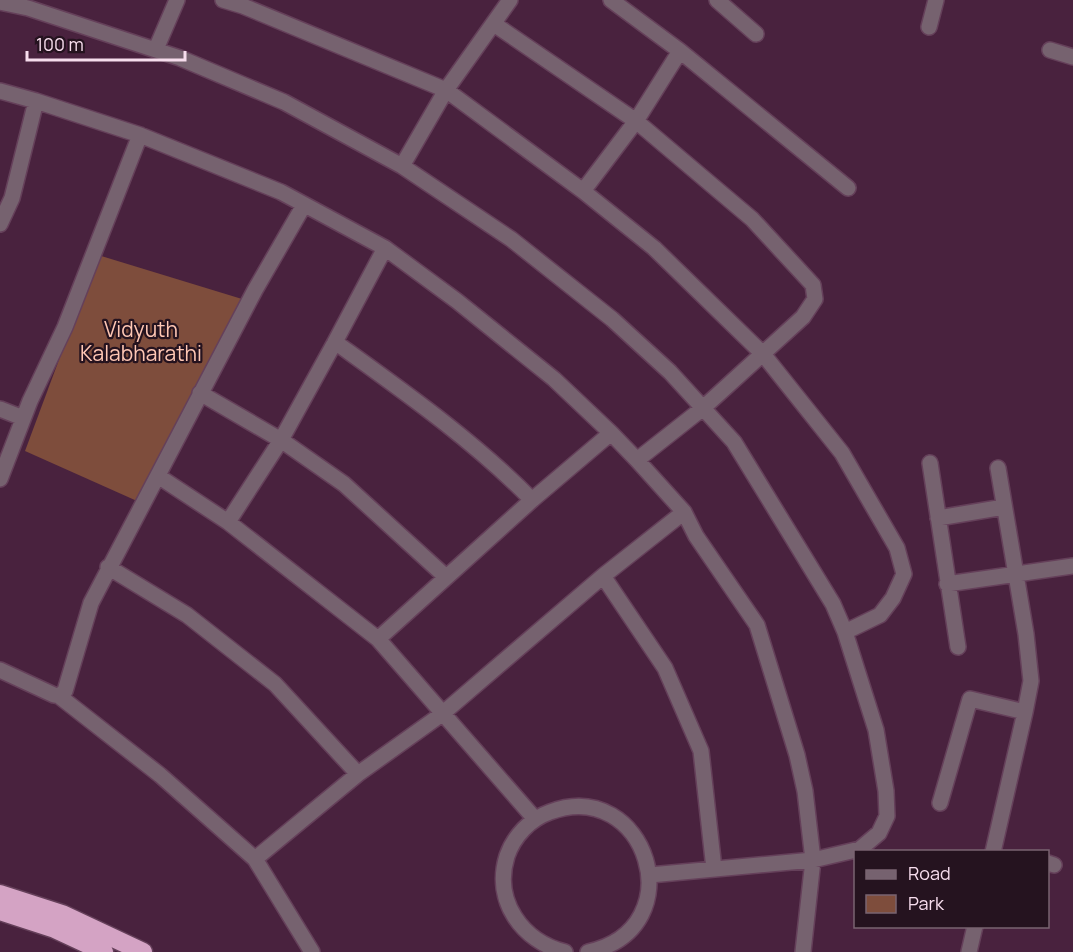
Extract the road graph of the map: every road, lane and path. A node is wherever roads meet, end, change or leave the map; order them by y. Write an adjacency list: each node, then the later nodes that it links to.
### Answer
1 (177, 0): 11 (street)
2 (223, 0): 15 (street)
3 (510, 0): 8 (street)
4 (611, 0): 13 (street)
5 (717, 0): 10 (street)
6 (936, 0): 9 (street)
7 (0, 2): 11 (street)
8 (494, 24): 15 (street); 18 (street)
9 (929, 27)
10 (756, 34)
11 (156, 49): 20 (street)
12 (1050, 50): 14 (street)
13 (680, 51): 18 (street); 21 (street)
14 (1073, 57)
15 (446, 90): 20 (street); 22 (street)
16 (0, 91): 17 (street)
17 (36, 100): 19 (street); 23 (street)
18 (636, 121): 22 (street); 28 (street)
19 (140, 135): 24 (street); 32 (street)
20 (402, 166): 30 (street)
21 (848, 188)
22 (583, 191): 28 (street)
23 (6, 197): 25 (street)
24 (304, 205): 26 (street); 29 (street)
25 (0, 224)
26 (385, 248): 27 (street); 33 (street)
27 (335, 342): 34 (street); 40 (street)
28 (763, 354): 30 (street); 51 (street)
29 (200, 393): 34 (street); 38 (street)
30 (703, 408): 35 (street); 51 (street)
31 (0, 409): 32 (street)
32 (23, 418): 39 (street)
33 (611, 433): 35 (street); 40 (street)
34 (281, 440): 44 (street); 49 (street)
35 (637, 460): 42 (street)
36 (930, 463): 43 (street)
37 (999, 468): 41 (street)
38 (158, 476): 44 (street); 45 (street)
39 (0, 479)
40 (532, 500): 49 (street)
41 (1005, 507): 43 (street); 47 (street)
42 (684, 512): 48 (street); 65 (street)
43 (938, 518): 50 (street)
44 (228, 522): 52 (street)
45 (108, 567): 55 (street); 58 (street)
46 (1073, 567): 47 (street)
47 (1015, 573): 50 (street); 56 (street)
48 (603, 576): 57 (street); 66 (street)
49 (446, 577): 52 (street)
50 (947, 584): 53 (street)
51 (845, 632): 62 (street)
52 (378, 639): 57 (street)
53 (958, 647)
54 (0, 670): 55 (street)
55 (59, 696): 64 (street)
56 (1025, 712): 59 (street); 63 (street)
57 (442, 714): 58 (street); 60 (street)
58 (358, 774): 64 (street)
59 (940, 803)
60 (535, 819): 67 (street); 71 (street)
61 (854, 850): 65 (street)
62 (856, 850)
63 (997, 850)
64 (255, 859): 74 (street)
65 (813, 860): 66 (street); 77 (street)
66 (714, 869): 67 (street)
67 (650, 875): 76 (street)
68 (0, 894): 73 (highway)
69 (0, 911): 72 (highway)
70 (975, 928): 78 (street)
71 (543, 949): 75 (street)
72 (104, 952)
73 (143, 952)
74 (312, 952)
75 (565, 952)
76 (588, 952)
77 (803, 952)
78 (969, 952)

